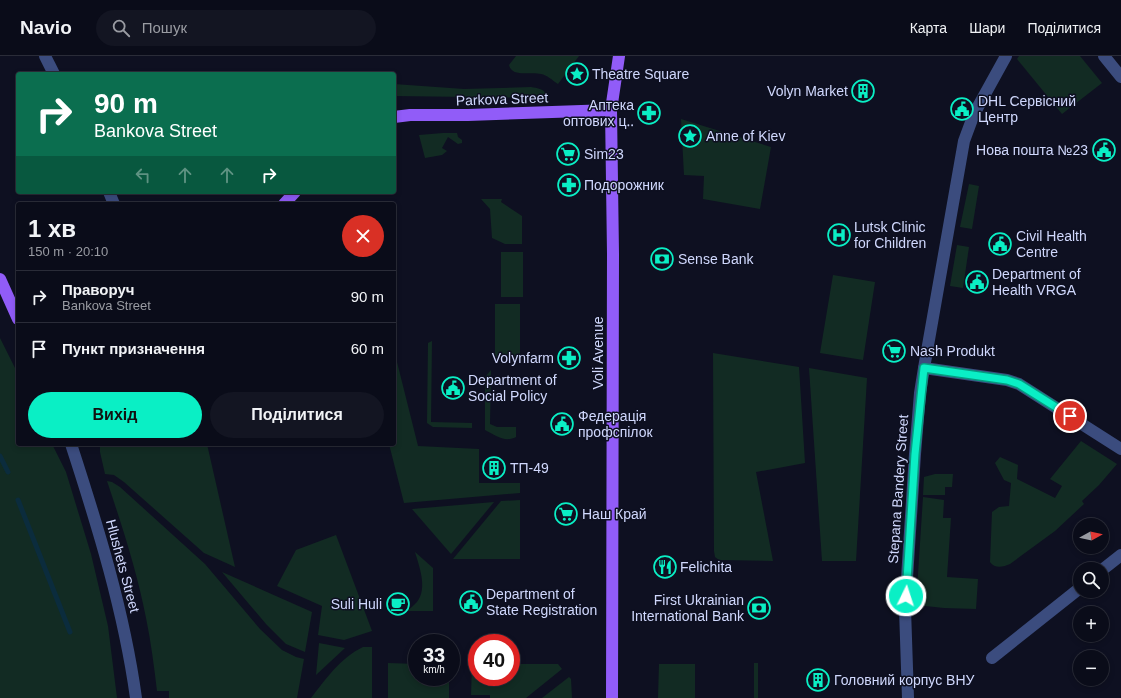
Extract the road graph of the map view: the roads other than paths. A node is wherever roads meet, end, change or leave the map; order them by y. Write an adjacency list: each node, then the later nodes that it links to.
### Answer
1 (45, 56): 5 (street)
2 (620, 56): 7 (main road, Voli Avenue)
3 (1006, 56): 13 (street, Stepana Bandery Street)
4 (1104, 56): 6 (street)
5 (53, 72)
6 (1121, 77)
7 (611, 110): 8 (main road, Parkova Street); 21 (main road, Voli Avenue)
8 (396, 117)
9 (293, 194): 10 (main road)
10 (286, 202)
11 (0, 279): 12 (main road)
12 (16, 315)
13 (924, 368): 15 (street); 22 (street, Stepana Bandery Street)
14 (72, 446): 20 (street, Hlushets Street)
15 (1121, 449)
16 (1121, 555): 17 (street)
17 (1109, 564)
18 (1073, 594): 19 (street)
19 (992, 658)
20 (136, 698)
21 (612, 698)
22 (908, 698)

